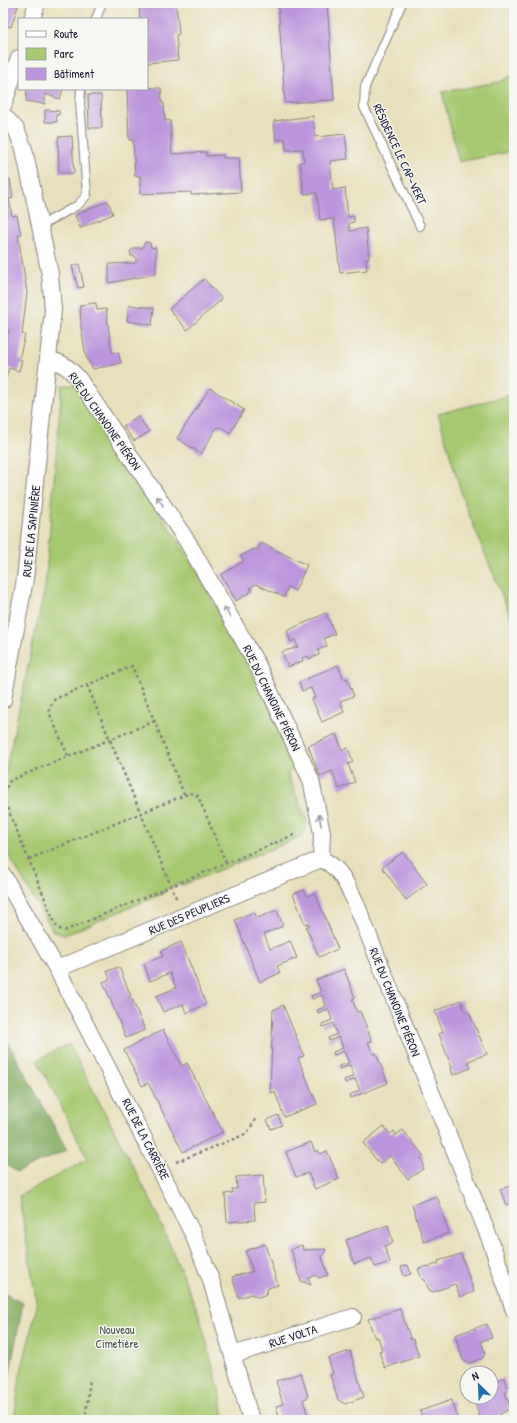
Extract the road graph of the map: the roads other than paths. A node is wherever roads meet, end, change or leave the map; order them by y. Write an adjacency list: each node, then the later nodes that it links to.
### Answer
1 (37, 3): 4 (street)
2 (102, 3): 5 (lane)
3 (402, 3): 11 (lane, RÉSIDENCE LE CAP-VERT)
4 (32, 18)
5 (96, 18)
6 (18, 61): 8 (street)
7 (81, 90): 10 (lane)
8 (3, 106)
9 (3, 115): 10 (street)
10 (40, 226): 12 (street)
11 (420, 226)
12 (48, 360): 13 (street, RUE DE LA SAPINIÈRE); 14 (street, RUE DU CHANOINE PIÉRON, one-way to 12)
13 (3, 700)
14 (320, 859): 16 (street, RUE DES PEUPLIERS); 17 (street, RUE DU CHANOINE PIÉRON)
15 (3, 875): 16 (street, RUE DE LA CARRIÈRE)
16 (57, 970): 19 (street, RUE DE LA CARRIÈRE)
17 (514, 1310)
18 (353, 1318): 19 (street, RUE VOLTA)
19 (233, 1355): 20 (street, RUE DE LA CARRIÈRE)
20 (251, 1420)

